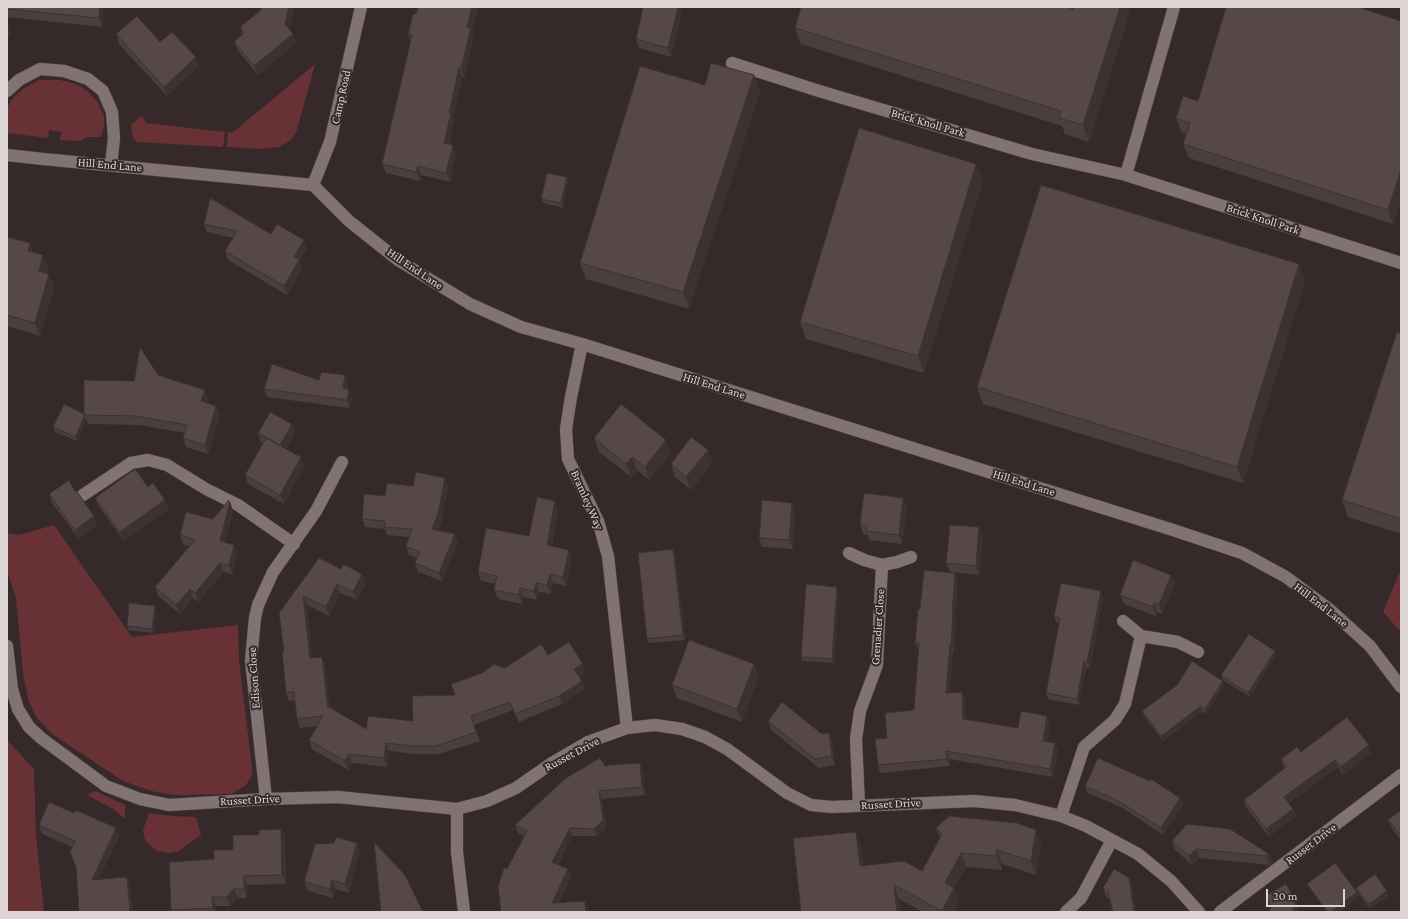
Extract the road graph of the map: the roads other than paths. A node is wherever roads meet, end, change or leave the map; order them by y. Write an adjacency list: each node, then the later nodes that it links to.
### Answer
1 (361, 7): 8 (street, Camp Road)
2 (1174, 7): 7 (street)
3 (732, 63): 7 (street, Brick Knoll Park)
4 (7, 91): 6 (street)
5 (7, 155): 6 (street, Hill End Lane)
6 (112, 165): 8 (street, Hill End Lane)
7 (1126, 175): 9 (street, Brick Knoll Park)
8 (313, 185): 10 (street, Hill End Lane)
9 (1401, 263)
10 (582, 344): 21 (street, Hill End Lane); 22 (street, Bramley Way)
11 (342, 462): 13 (street, Edison Close)
12 (83, 495): 13 (street)
13 (294, 544): 24 (street, Edison Close)
14 (849, 553): 16 (street)
15 (911, 557): 16 (street)
16 (882, 565): 25 (street, Grenadier Close)
17 (1123, 620): 18 (street)
18 (1141, 636): 20 (street); 27 (street)
19 (7, 646): 24 (street, Russet Drive)
20 (1198, 652)
21 (1401, 687)
22 (627, 728): 25 (street, Russet Drive); 26 (street, Russet Drive)
23 (1401, 775): 32 (street, Russet Drive)
24 (266, 799): 26 (street, Russet Drive)
25 (859, 806): 27 (street, Russet Drive)
26 (457, 809): 29 (street)
27 (1061, 816): 28 (street, Russet Drive)
28 (1112, 840): 30 (street); 31 (street, Russet Drive)
29 (464, 912)
30 (1066, 912)
31 (1199, 912)
32 (1220, 912)

